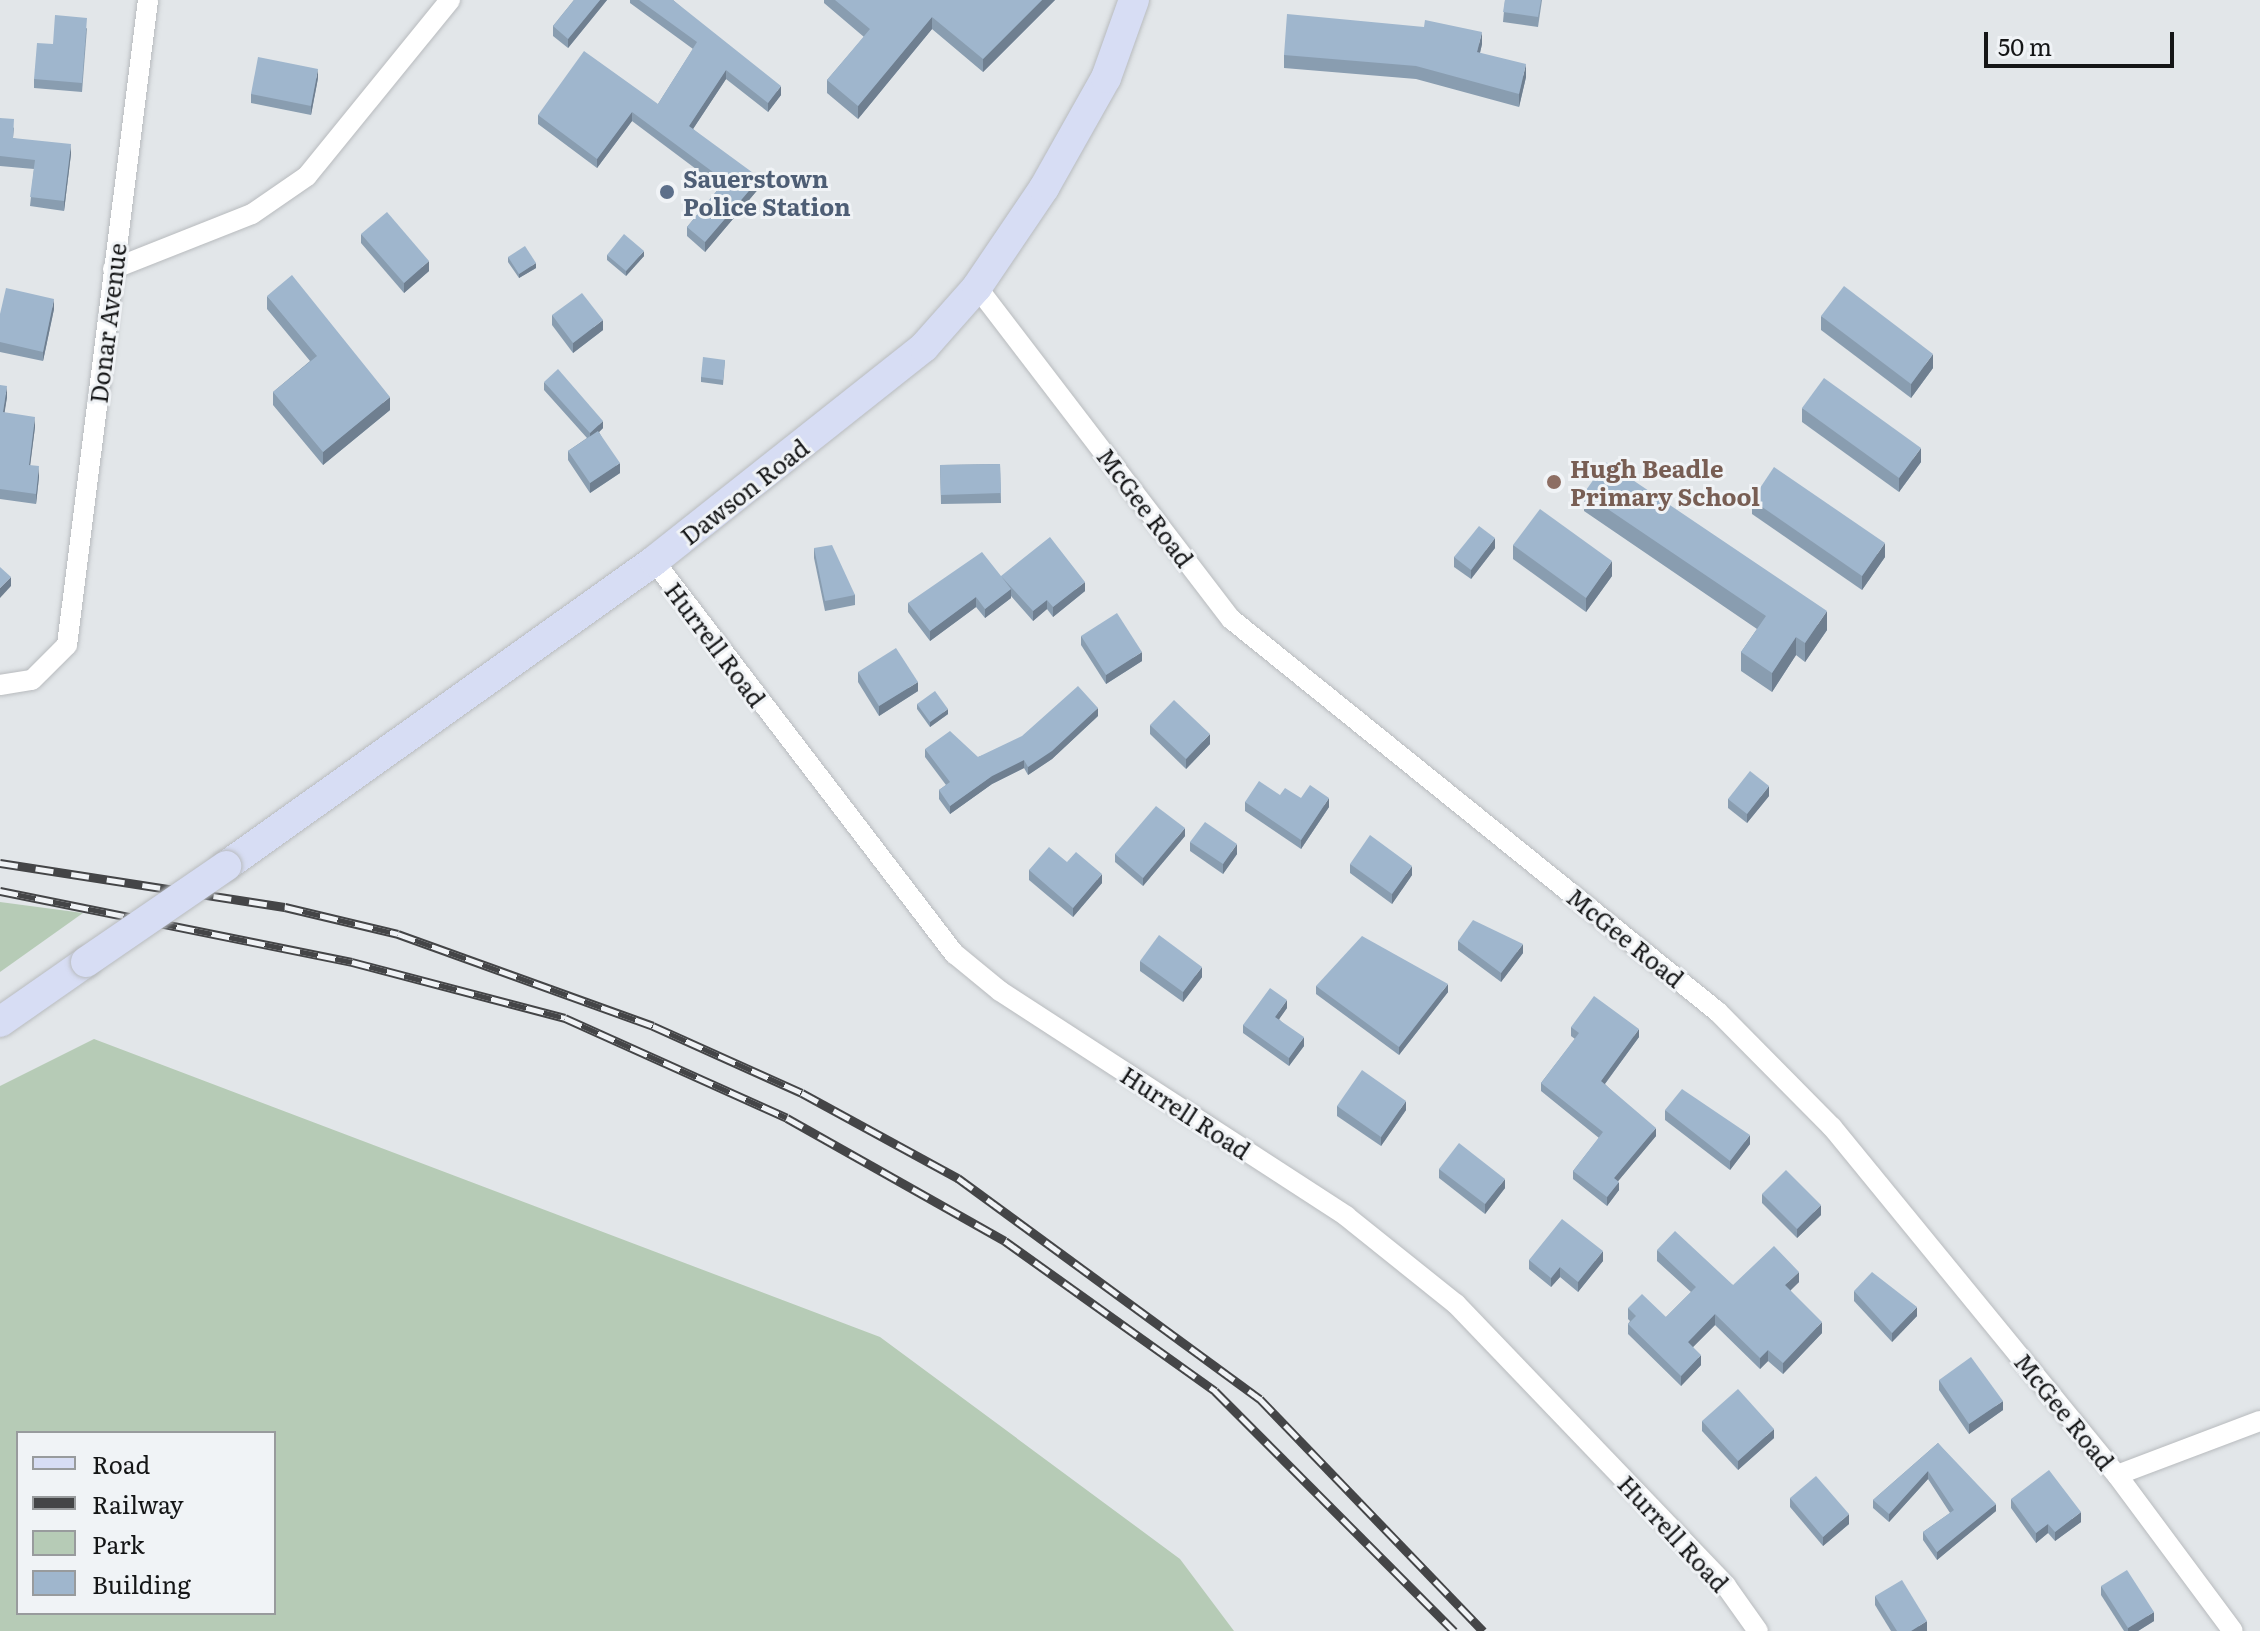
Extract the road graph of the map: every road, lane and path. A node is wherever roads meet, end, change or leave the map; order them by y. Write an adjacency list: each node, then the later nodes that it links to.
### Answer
1 (148, 0): 4 (street, Donar Avenue)
2 (450, 0): 4 (street)
3 (1134, 0): 5 (street, Dawson Road)
4 (113, 269): 7 (street, Donar Avenue)
5 (977, 287): 6 (street, Dawson Road); 10 (street, McGee Road)
6 (654, 561): 8 (street, Dawson Road, bridge); 11 (street, Hurrell Road)
7 (0, 685)
8 (0, 1022)
9 (2260, 1421): 10 (street)
10 (2117, 1475): 12 (street, McGee Road)
11 (1758, 1631)
12 (2233, 1631)

